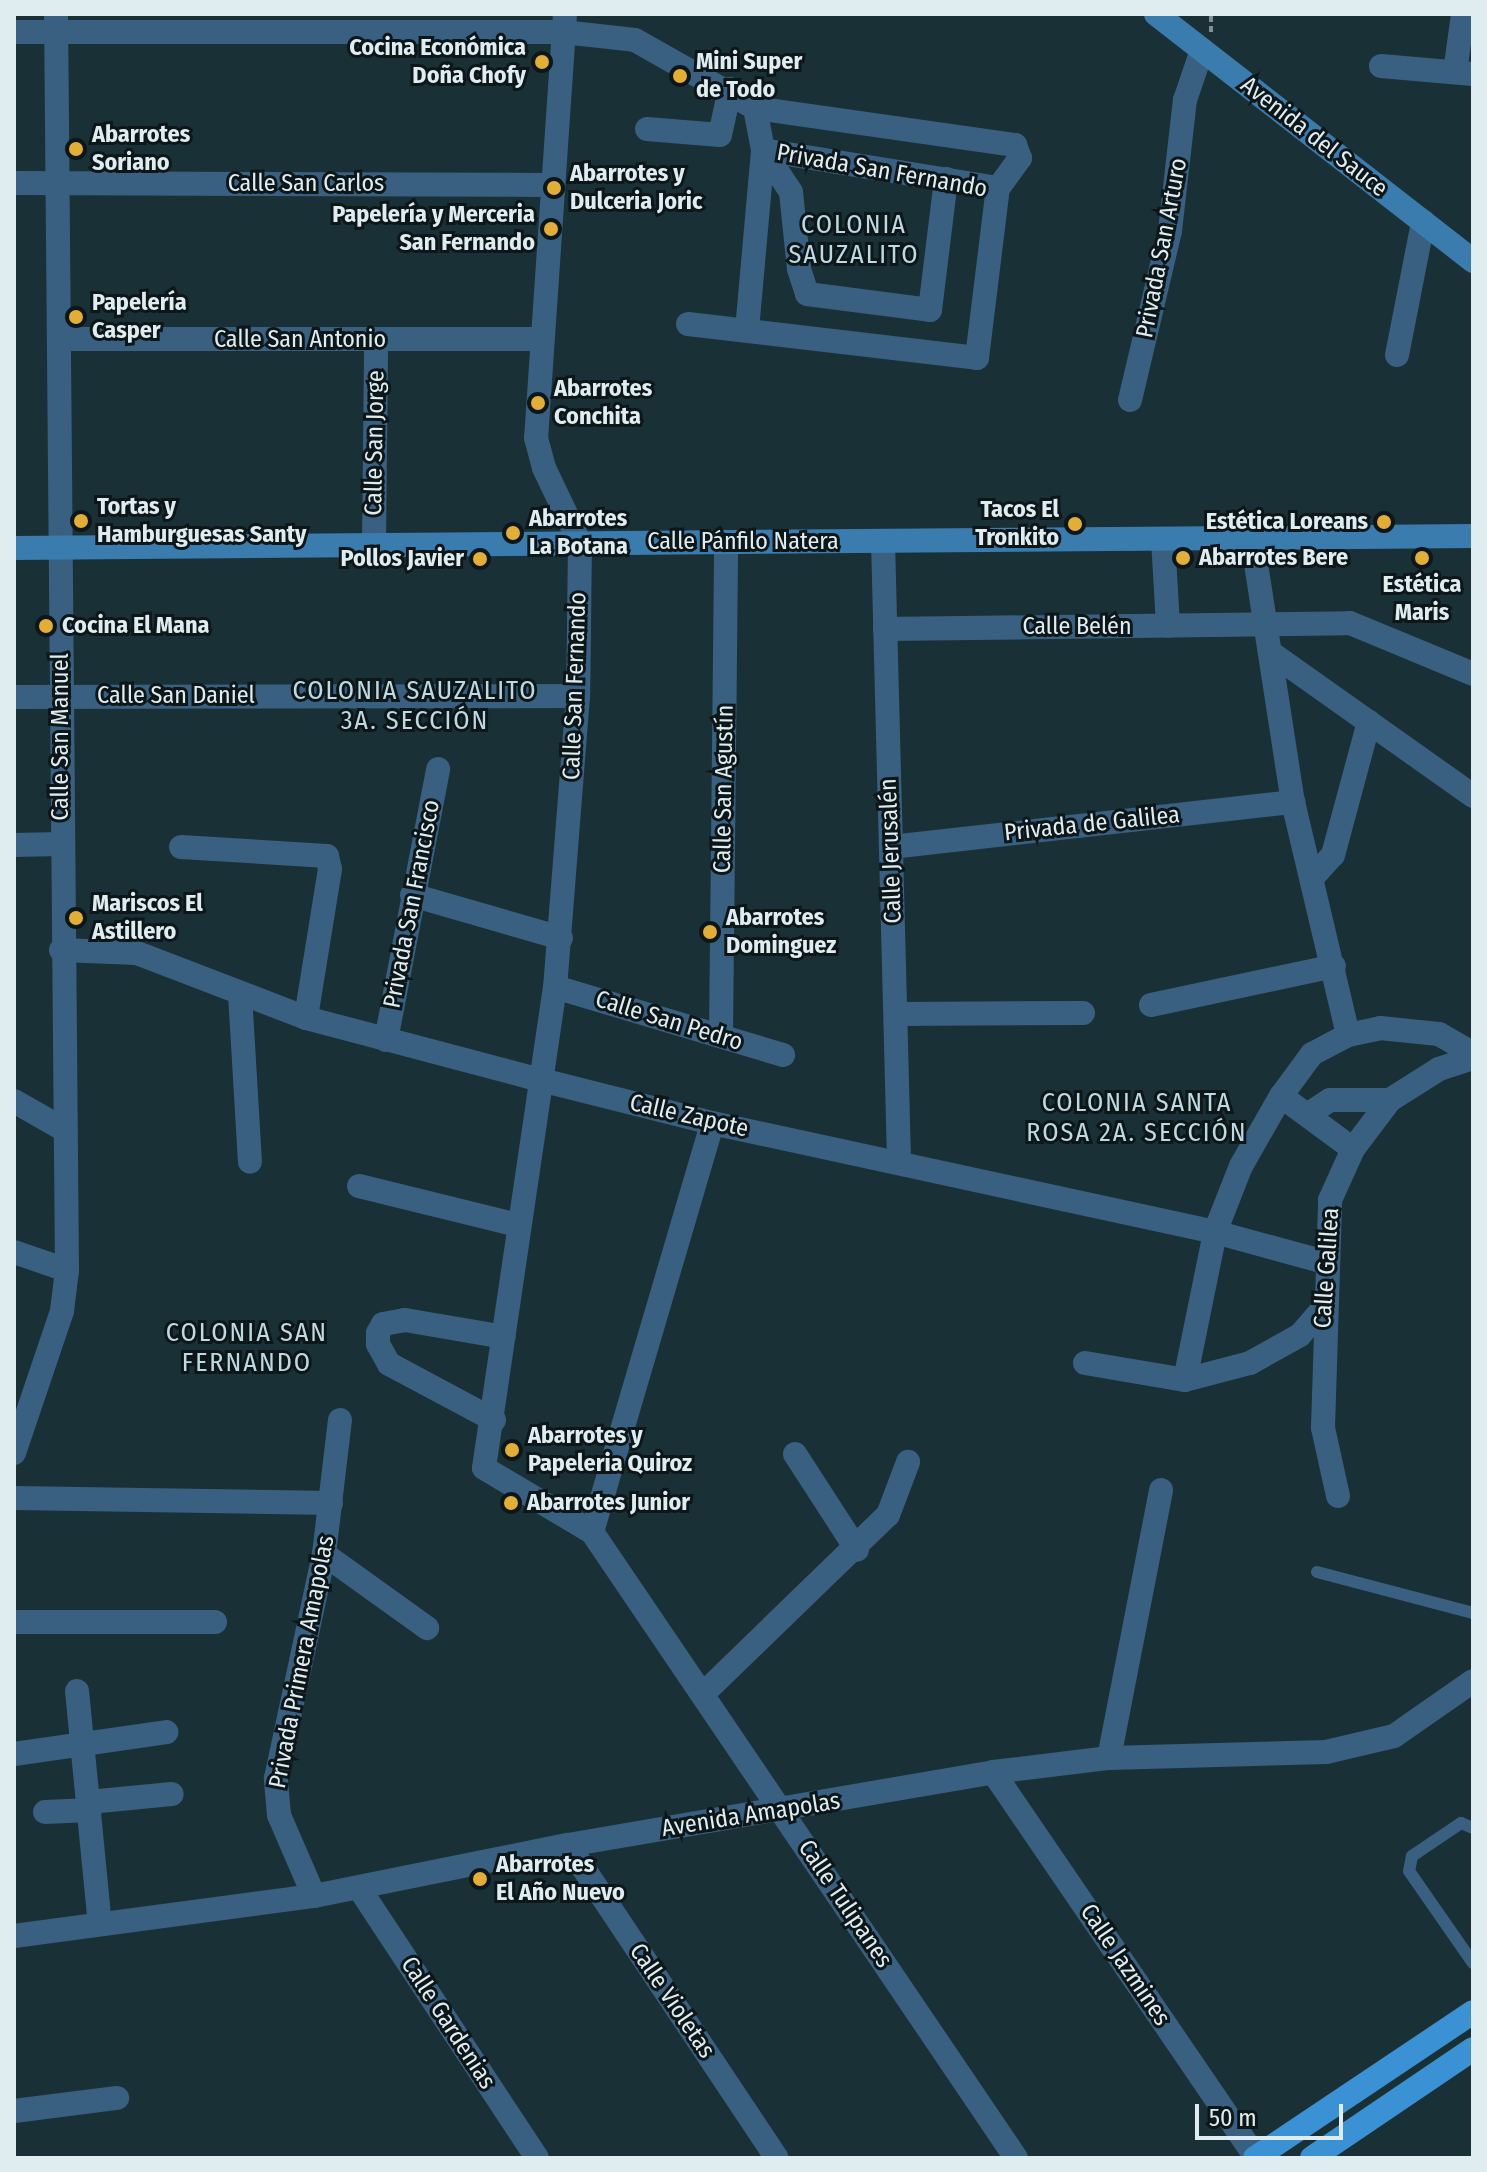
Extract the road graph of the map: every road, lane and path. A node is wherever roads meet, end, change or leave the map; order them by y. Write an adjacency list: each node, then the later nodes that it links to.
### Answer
1 (1156, 14): 6 (main road, Avenida del Sauce)
2 (1463, 14): 8 (street)
3 (56, 23): 4 (street); 5 (street); 17 (street, Calle San Manuel)
4 (564, 23): 9 (street); 18 (street, Calle San Fernando)
5 (14, 32)
6 (1202, 50): 20 (main road, Avenida del Sauce); 30 (street, Privada San Arturo)
7 (1381, 66): 8 (street)
8 (1464, 73)
9 (730, 89): 10 (street); 11 (street)
10 (755, 108): 12 (street); 13 (street, Privada San Fernando)
11 (647, 129)
12 (915, 130): 14 (street); 19 (street)
13 (763, 150): 14 (street, Privada San Fernando); 22 (street); 24 (street, Privada San Fernando)
14 (909, 173): 15 (street, Privada San Fernando)
15 (946, 179): 19 (street, Privada San Fernando); 22 (street)
16 (14, 183): 17 (street, Calle San Carlos)
17 (58, 184): 18 (street, Calle San Carlos); 25 (street, Calle San Manuel)
18 (550, 185): 26 (street, Calle San Fernando)
19 (998, 188): 28 (street, Privada San Fernando)
20 (1423, 222): 21 (main road, Avenida del Sauce); 29 (street)
21 (1469, 255)
22 (930, 310): 28 (street)
23 (688, 324): 24 (street)
24 (747, 330): 28 (street, Privada San Fernando)
25 (59, 339): 27 (street, Calle San Antonio); 38 (street, Calle San Manuel)
26 (541, 339): 27 (street, Calle San Antonio); 36 (street, Calle San Fernando)
27 (376, 340): 37 (street, Calle San Jorge)
28 (925, 354)
29 (1397, 355)
30 (1130, 400)
31 (1473, 536): 32 (main road, Calle Pánfilo Natera)
32 (1252, 538): 33 (main road, Calle Pánfilo Natera); 41 (street)
33 (1163, 539): 34 (main road, Calle Pánfilo Natera); 40 (street)
34 (883, 541): 35 (main road, Calle Pánfilo Natera); 42 (street, Calle Jerusalén)
35 (726, 542): 36 (main road, Calle Pánfilo Natera); 68 (street, Calle San Agustín)
36 (580, 543): 37 (main road, Calle Pánfilo Natera); 45 (street, Calle San Fernando)
37 (374, 545): 38 (main road, Calle Pánfilo Natera)
38 (60, 547): 39 (main road, Calle Pánfilo Natera); 47 (street, Calle San Manuel)
39 (14, 548)
40 (1168, 626): 41 (street, Calle Belén); 42 (street, Calle Belén)
41 (1268, 626): 43 (street); 44 (street, Calle Belén)
42 (885, 629): 55 (street, Calle Jerusalén)
43 (1274, 655): 48 (street); 51 (street)
44 (1473, 674)
45 (578, 696): 47 (street, Calle San Daniel); 58 (street, Calle San Fernando)
46 (14, 697): 47 (street, Calle San Daniel)
47 (62, 697): 52 (street, Calle San Manuel)
48 (1369, 722): 50 (street); 56 (street)
49 (438, 769): 57 (street, Privada San Francisco)
50 (1473, 796)
51 (1293, 802): 55 (street, Privada de Galilea); 56 (street)
52 (61, 844): 53 (street); 59 (street, Calle San Manuel)
53 (14, 845)
54 (181, 847): 66 (street)
55 (891, 847): 65 (street, Calle Jerusalén)
56 (1312, 878): 60 (street)
57 (412, 895): 58 (street); 69 (street, Privada San Francisco)
58 (561, 938): 61 (street, Calle San Fernando)
59 (61, 950): 62 (street, Calle Zapote); 78 (street, Calle San Manuel)
60 (1334, 966): 63 (street); 67 (street)
61 (555, 987): 68 (street, Calle San Pedro); 72 (street, Calle San Fernando)
62 (240, 994): 66 (street, Calle Zapote); 80 (street)
63 (1151, 1005)
64 (1083, 1013): 65 (street)
65 (896, 1014): 81 (street, Calle Jerusalén)
66 (306, 1018): 69 (street, Calle Zapote)
67 (1348, 1035): 71 (street, Calle Galilea); 73 (street, Calle Galilea)
68 (721, 1036): 70 (street, Calle San Pedro)
69 (386, 1040): 72 (street, Calle Zapote)
70 (783, 1055)
71 (1473, 1056): 74 (street, Calle Galilea)
72 (537, 1079): 77 (street, Calle Zapote); 83 (street, Calle San Fernando)
73 (1281, 1096): 76 (street); 84 (street, Calle Galilea)
74 (1390, 1100): 76 (street); 79 (street, Calle Galilea)
75 (14, 1101): 78 (street)
76 (1310, 1113): 79 (street)
77 (712, 1123): 81 (street, Calle Zapote); 101 (street)
78 (63, 1129): 87 (street, Calle San Manuel)
79 (1353, 1149): 86 (street, Calle Galilea)
80 (250, 1162)
81 (899, 1162): 84 (street, Calle Zapote)
82 (359, 1186): 83 (street)
83 (518, 1225): 89 (street, Calle San Fernando)
84 (1215, 1232): 86 (street, Calle Zapote); 91 (street, Calle Galilea)
85 (14, 1252): 87 (street)
86 (1325, 1262): 88 (street, Calle Galilea)
87 (67, 1270): 94 (street, Calle San Manuel)
88 (1323, 1309): 91 (street); 98 (street, Calle Galilea)
89 (504, 1337): 93 (street, Calle San Fernando); 93 (street)
90 (1085, 1363): 91 (street)
91 (1185, 1380)
92 (340, 1420): 100 (street, Privada Primera Amapolas)
93 (494, 1420): 101 (street, Calle San Fernando)
94 (14, 1453)
95 (795, 1454): 102 (street)
96 (908, 1462): 102 (street)
97 (1161, 1490): 115 (street)
98 (1338, 1496)
99 (14, 1498): 100 (street)
100 (331, 1503): 103 (street, Privada Primera Amapolas)
101 (592, 1532): 111 (street, Calle Tulipanes)
102 (857, 1550): 111 (street)
103 (324, 1554): 108 (street); 124 (street, Privada Primera Amapolas)
104 (1317, 1572): 105 (lane)
105 (1473, 1613)
106 (14, 1622): 107 (street)
107 (215, 1622)
108 (427, 1628)
109 (1473, 1681): 115 (street, Avenida Amapolas)
110 (77, 1691): 113 (street)
111 (704, 1693): 119 (street, Calle Tulipanes)
112 (166, 1732): 113 (street)
113 (83, 1747): 114 (street); 118 (street)
114 (14, 1754)
115 (1109, 1758): 116 (street, Avenida Amapolas)
116 (993, 1772): 119 (street, Avenida Amapolas); 136 (street, Calle Jazmines)
117 (172, 1794): 118 (street)
118 (89, 1806): 120 (street); 125 (street)
119 (782, 1811): 122 (street, Avenida Amapolas); 135 (street, Calle Tulipanes)
120 (45, 1812)
121 (1473, 1828): 127 (lane)
122 (568, 1845): 123 (street, Avenida Amapolas); 134 (street, Calle Violetas)
123 (359, 1888): 124 (street, Avenida Amapolas); 133 (street, Calle Gardenias)
124 (314, 1896): 125 (street, Avenida Amapolas)
125 (100, 1924): 126 (street, Avenida Amapolas)
126 (14, 1936)
127 (1473, 1963)
128 (1473, 2012): 136 (main road)
129 (1473, 2049): 132 (main road)
130 (117, 2098): 131 (street)
131 (14, 2111)
132 (1354, 2130): 137 (main road); 138 (main road)
133 (537, 2158)
134 (777, 2158)
135 (1016, 2158)
136 (1256, 2158)
137 (1312, 2158)
138 (1341, 2158)

